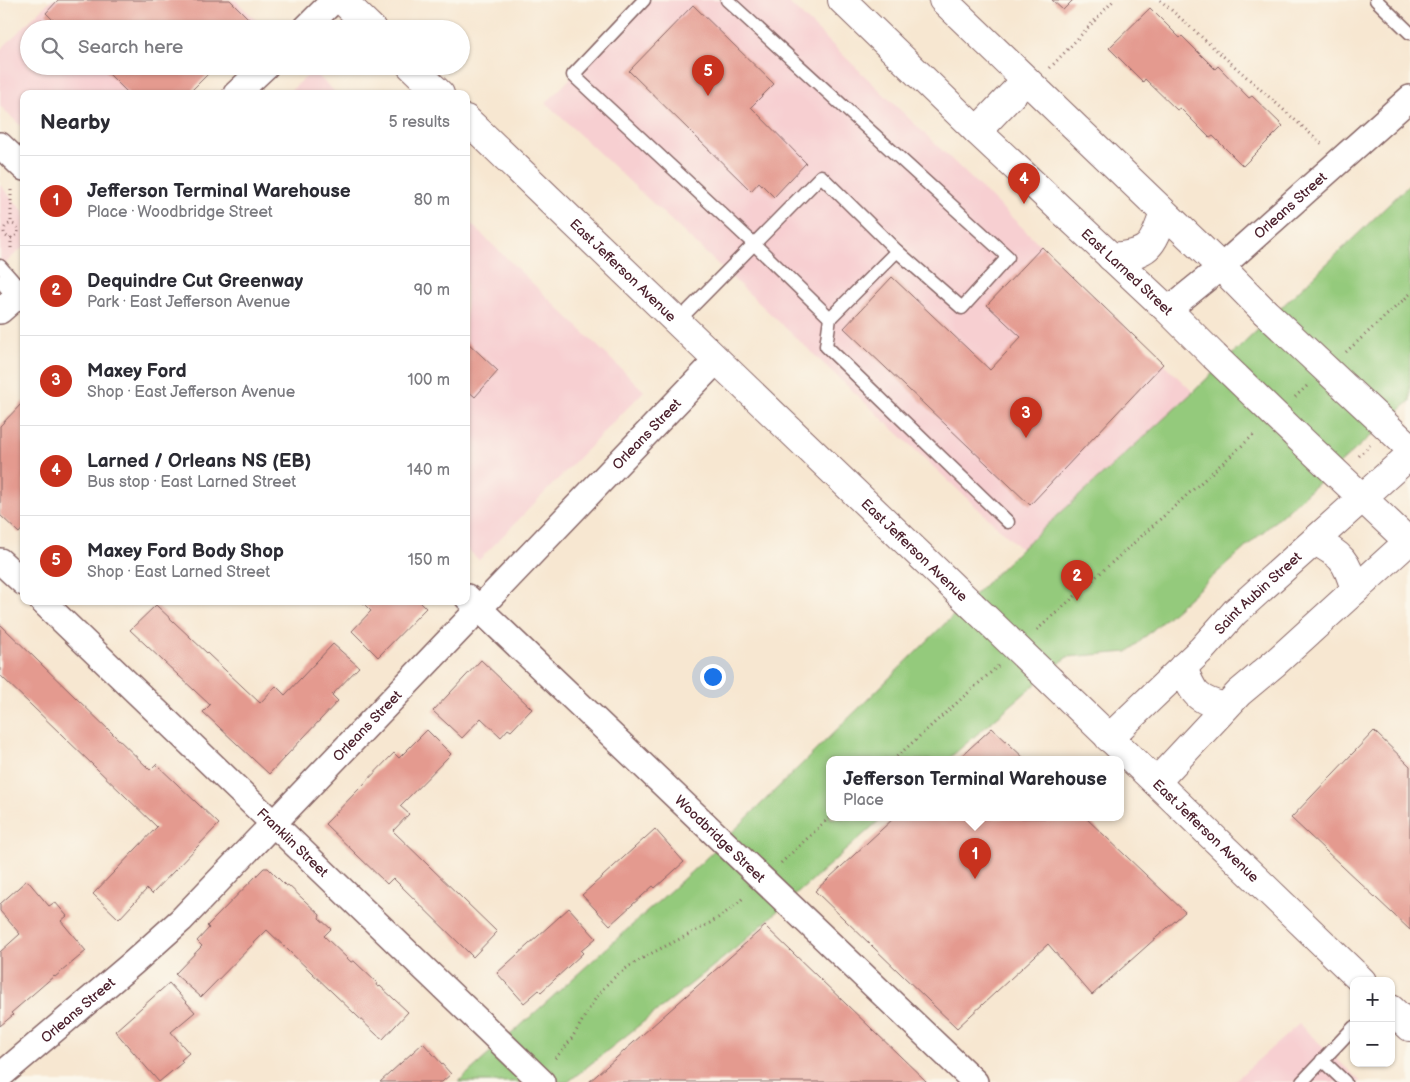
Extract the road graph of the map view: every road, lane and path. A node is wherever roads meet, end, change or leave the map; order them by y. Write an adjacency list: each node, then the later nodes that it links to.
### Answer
1 (334, 0): 10 (street)
2 (342, 0): 11 (main road)
3 (644, 0): 27 (lane)
4 (727, 0): 28 (lane)
5 (842, 0): 20 (main road, East Larned Street)
6 (943, 0): 15 (main road)
7 (1114, 0): 15 (path)
8 (1160, 0): 22 (path)
9 (1376, 0): 12 (lane)
10 (314, 20)
11 (363, 20)
12 (1410, 33)
13 (256, 75): 16 (street)
14 (420, 75): 17 (main road)
15 (1031, 84): 20 (main road); 25 (main road)
16 (240, 90)
17 (436, 90)
18 (1410, 98): 22 (street, Orleans Street)
19 (470, 123): 36 (main road, East Jefferson Avenue)
20 (977, 131): 29 (main road, East Larned Street)
21 (0, 145): 23 (street)
22 (1343, 159): 31 (street, Orleans Street)
23 (20, 164)
24 (11, 190): 26 (path)
25 (1164, 212): 29 (main road); 31 (main road)
26 (11, 224): 26 (path)
27 (754, 244): 28 (lane); 35 (lane); 36 (lane)
28 (898, 251): 35 (lane)
29 (1111, 257): 34 (main road, East Larned Street)
30 (0, 266): 32 (lane)
31 (1221, 267): 34 (street, Orleans Street); 43 (main road, bridge)
32 (12, 294)
33 (1410, 294): 37 (path)
34 (1168, 310): 46 (main road, East Larned Street, bridge)
35 (830, 318): 47 (lane)
36 (677, 322): 38 (main road, East Jefferson Avenue)
37 (1344, 354)
38 (717, 360): 53 (street, Orleans Street); 60 (main road, East Jefferson Avenue, bridge)
39 (1314, 380): 40 (path)
40 (1292, 400)
41 (1262, 427): 56 (path)
42 (1374, 441): 45 (path)
43 (1410, 448)
44 (1410, 455): 46 (main road, Saint Aubin Street)
45 (1354, 461)
46 (1362, 497): 48 (main road, Saint Aubin Street); 49 (main road, East Larned Street)
47 (1008, 522)
48 (1315, 541): 52 (main road); 58 (main road, Saint Aubin Street)
49 (1409, 541): 52 (main road)
50 (0, 561): 51 (street)
51 (20, 579)
52 (1354, 590): 59 (main road)
53 (472, 602): 65 (street, Woodbridge Street)
54 (46, 605): 64 (street, Franklin Street)
55 (469, 605): 64 (street, Orleans Street)
56 (1034, 634)
57 (1004, 660): 61 (path)
58 (1183, 667): 59 (main road); 60 (main road, Saint Aubin Street)
59 (1225, 707): 62 (main road)
60 (1109, 738): 62 (main road, East Jefferson Avenue)
61 (897, 756)
62 (1156, 782): 66 (main road, East Jefferson Avenue)
63 (826, 821): 65 (path)
64 (274, 823): 71 (street, Orleans Street); 72 (street, Franklin Street)
65 (764, 878): 72 (path); 73 (street, Woodbridge Street)
66 (1358, 977)
67 (1395, 1013): 68 (main road)
68 (1410, 1027)
69 (1350, 1031): 70 (lane)
70 (1322, 1060): 74 (lane); 75 (lane)
71 (0, 1076)
72 (532, 1078)
73 (975, 1082)
74 (1302, 1082)
75 (1346, 1082)

